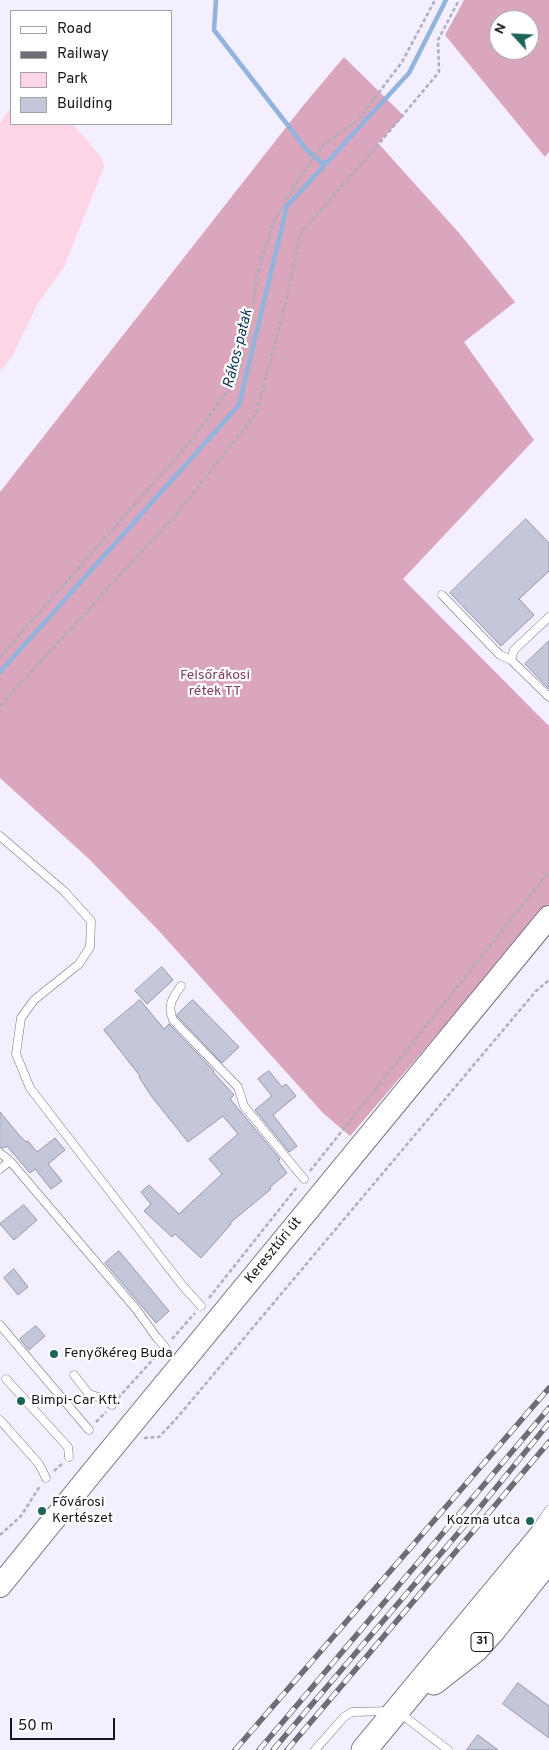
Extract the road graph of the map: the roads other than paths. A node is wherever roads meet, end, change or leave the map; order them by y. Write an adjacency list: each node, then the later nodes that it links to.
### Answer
1 (442, 595): 3 (lane)
2 (549, 617): 3 (lane)
3 (511, 660): 4 (lane)
4 (549, 697)
5 (0, 836): 12 (lane)
6 (549, 917): 26 (main road, Keresztúri út)
7 (181, 986): 11 (lane)
8 (0, 1153): 9 (lane)
9 (10, 1160): 10 (lane); 14 (lane)
10 (0, 1169)
11 (304, 1179)
12 (201, 1306)
13 (0, 1325): 19 (lane)
14 (165, 1347)
15 (74, 1375): 17 (lane)
16 (6, 1379): 20 (lane)
17 (112, 1405)
18 (0, 1420): 21 (lane)
19 (89, 1430)
20 (69, 1457)
21 (46, 1478)
22 (549, 1510): 24 (lane)
23 (549, 1527): 24 (main road, 31)
24 (524, 1559): 27 (main road, 31)
25 (549, 1559): 27 (main road, 31)
26 (0, 1586)
27 (398, 1709): 28 (lane); 29 (main road, 31); 30 (lane)
28 (315, 1750)
29 (364, 1750)
30 (448, 1750)

